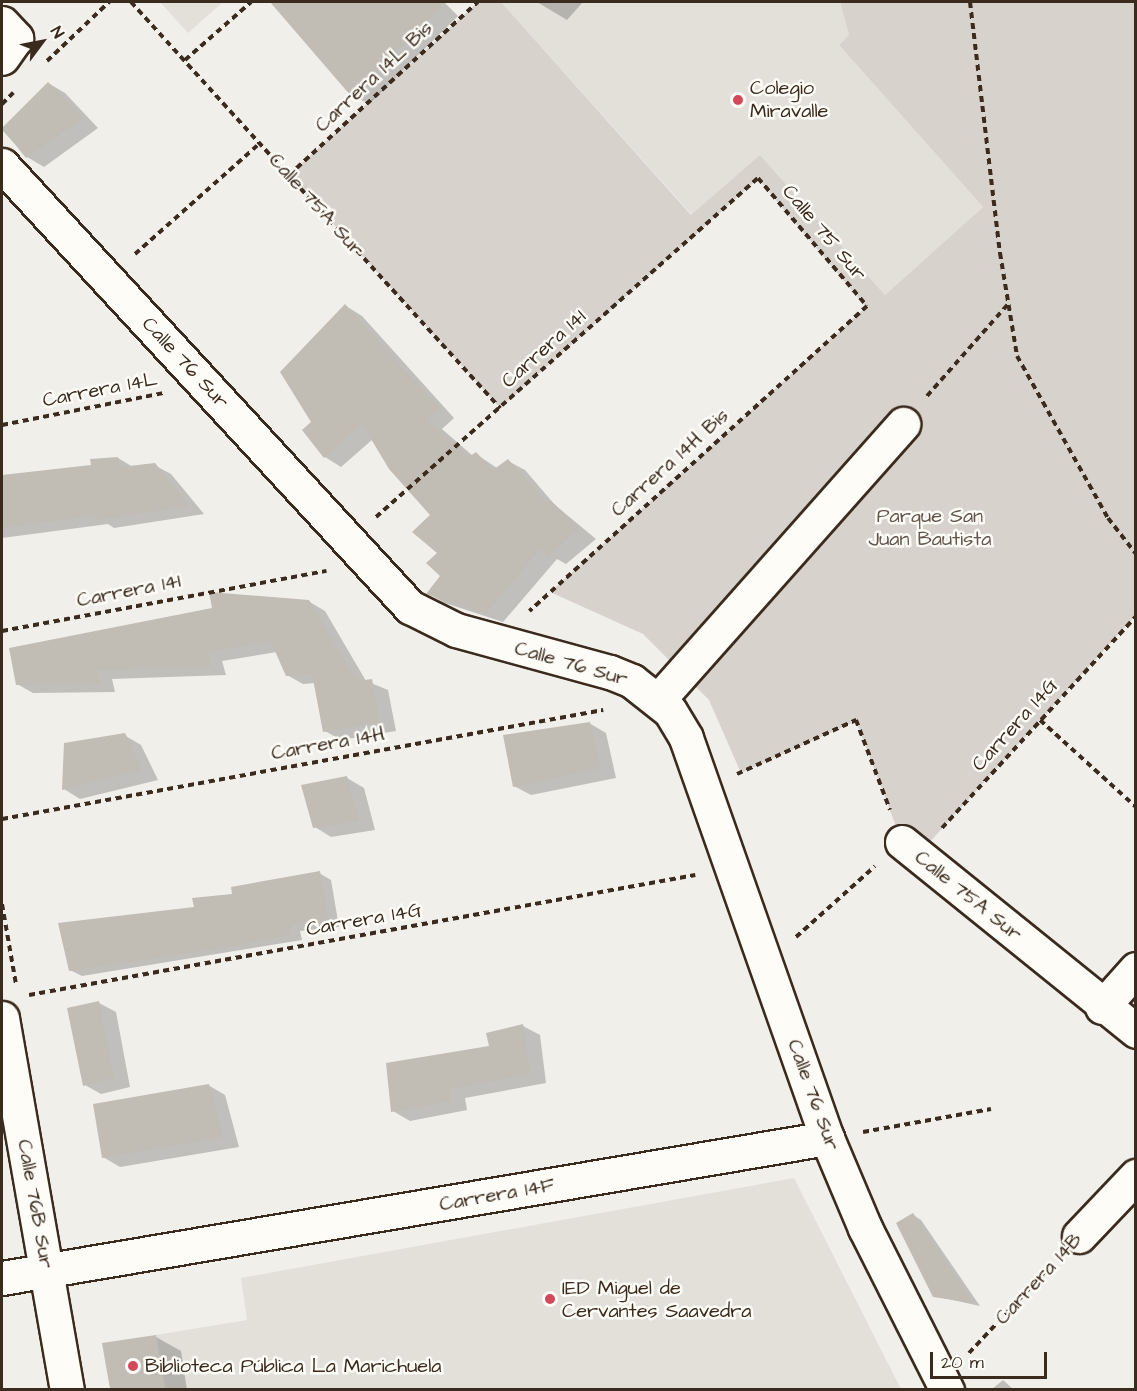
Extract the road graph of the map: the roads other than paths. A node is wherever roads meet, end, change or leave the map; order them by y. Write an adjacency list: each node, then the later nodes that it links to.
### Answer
1 (2, 23): 2 (street)
2 (2, 58)
3 (2, 165): 5 (street, Calle 76 Sur)
4 (903, 424): 5 (street)
5 (659, 699): 11 (street, Calle 76 Sur)
6 (910, 849): 8 (street, Calle 75A Sur)
7 (1136, 969): 8 (street)
8 (1102, 1007): 10 (street, Calle 75A Sur)
9 (10, 1008): 14 (street, Calle 76B Sur)
10 (1136, 1031)
11 (827, 1138): 14 (street, Carrera 14F); 16 (street, Calle 76 Sur)
12 (1136, 1176): 13 (street, Carrera 14B)
13 (1079, 1236)
14 (47, 1271): 15 (street, Carrera 14F); 17 (street, Calle 76B Sur)
15 (2, 1278)
16 (944, 1385)
17 (67, 1389)

